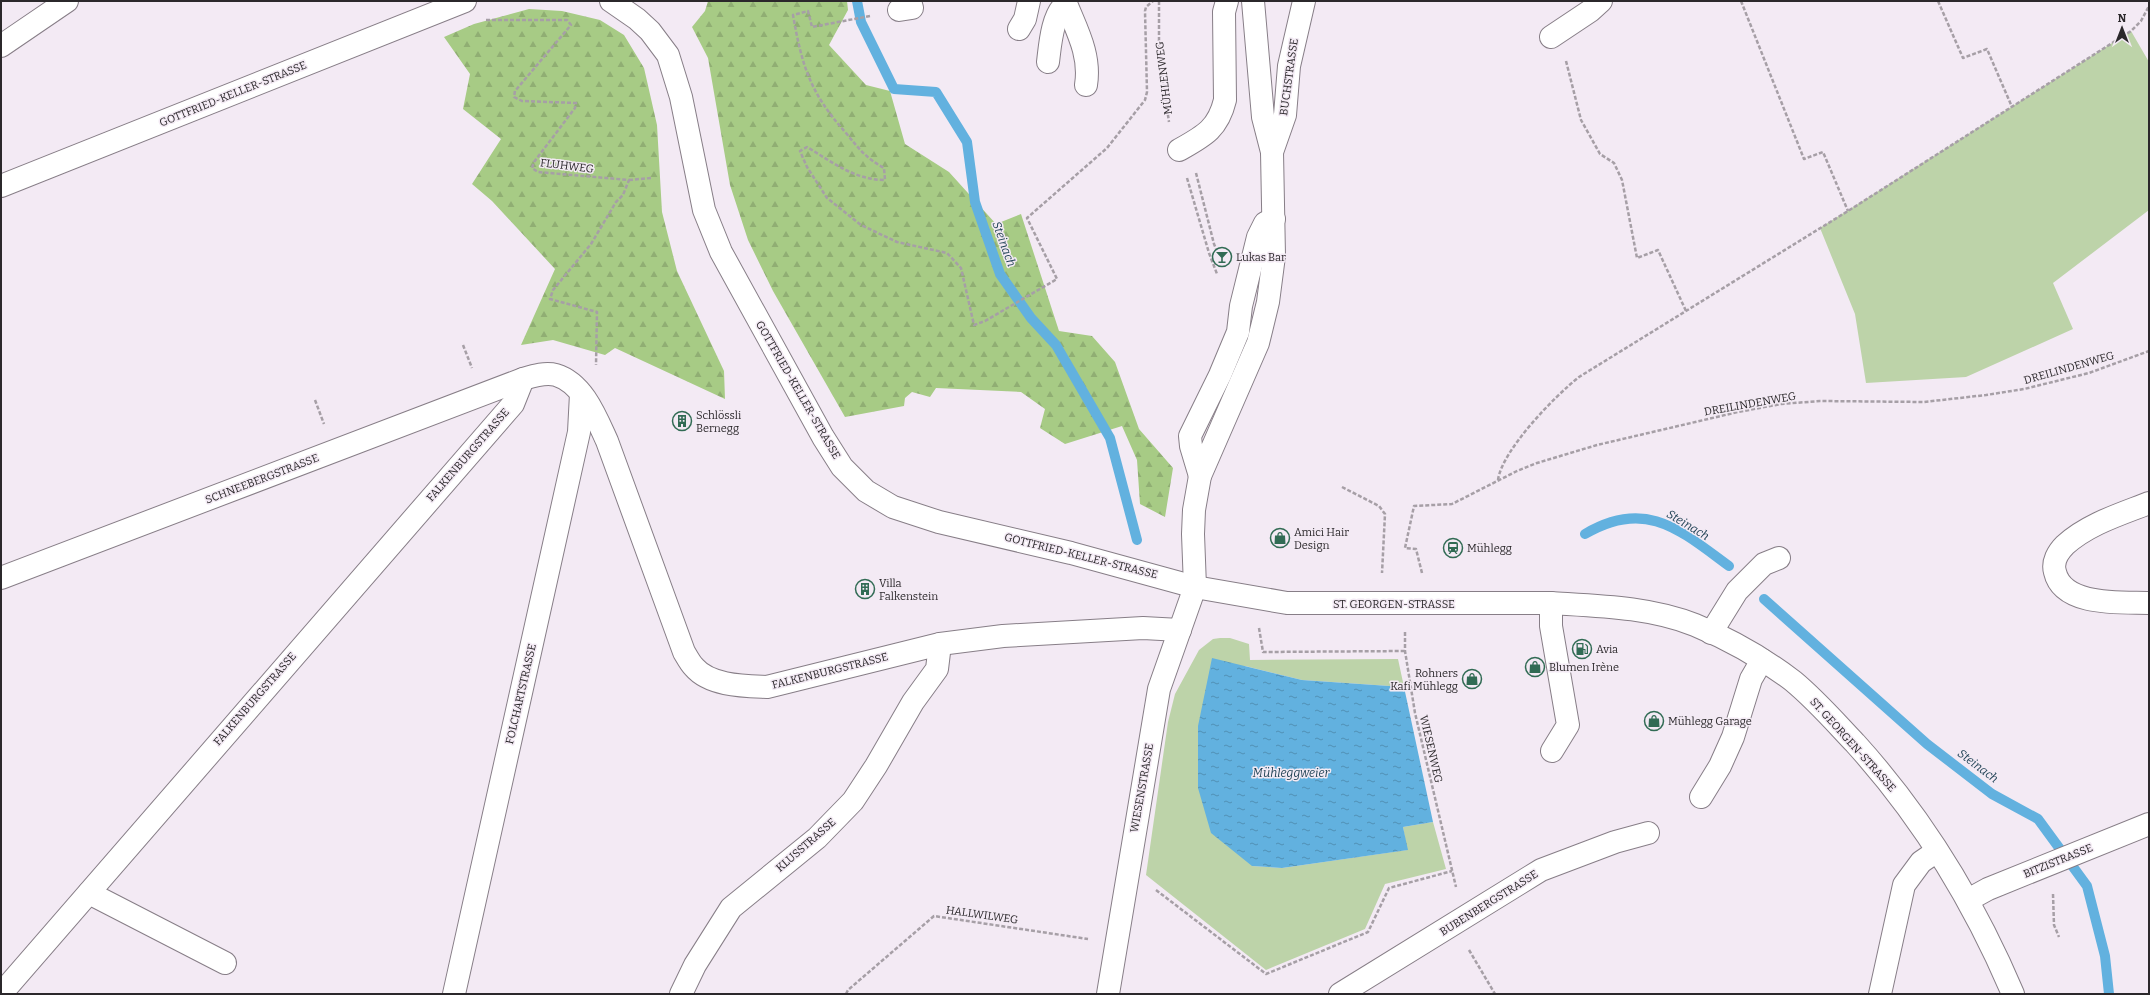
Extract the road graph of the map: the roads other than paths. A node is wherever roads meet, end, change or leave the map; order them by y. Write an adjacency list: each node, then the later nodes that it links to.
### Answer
1 (67, 1): 12 (street)
2 (465, 1): 17 (street, GOTTFRIED-KELLER-STRASSE)
3 (611, 1): 23 (street, GOTTFRIED-KELLER-STRASSE)
4 (1029, 1): 10 (street)
5 (1227, 1): 15 (street)
6 (1253, 1): 16 (street)
7 (1304, 1): 16 (street, BUCHSTRASSE)
8 (1601, 1): 11 (street)
9 (1066, 3): 13 (street); 14 (street)
10 (1019, 28)
11 (1551, 37)
12 (1, 46)
13 (1048, 62)
14 (1086, 85)
15 (1179, 150)
16 (1272, 152): 23 (street)
17 (1, 186)
18 (523, 379): 19 (street, FALKENBURGSTRASSE); 22 (street, SCHNEEBERGSTRASSE); 35 (street, FALKENBURGSTRASSE)
19 (581, 394): 28 (street, FALKENBURGSTRASSE); 39 (street, FOLCHARTSTRASSE)
20 (2149, 503): 24 (street)
21 (1779, 558): 27 (street)
22 (1, 578)
23 (1195, 586): 25 (street, ST. GEORGEN-STRASSE); 26 (street, WIESENSTRASSE)
24 (2149, 602)
25 (1551, 603): 27 (street, ST. GEORGEN-STRASSE); 30 (street)
26 (1180, 630): 28 (street, FALKENBURGSTRASSE); 41 (street, WIESENSTRASSE)
27 (1711, 633): 29 (street, ST. GEORGEN-STRASSE)
28 (940, 644): 40 (street, KLUSSTRASSE)
29 (1762, 660): 31 (street); 34 (street, ST. GEORGEN-STRASSE)
30 (1552, 751)
31 (1701, 797)
32 (2149, 824): 36 (street, BITZISTRASSE)
33 (1648, 833): 42 (street, BUBENBERGSTRASSE)
34 (1937, 851): 36 (street, ST. GEORGEN-STRASSE); 43 (street)
35 (89, 893): 37 (street); 38 (street, FALKENBURGSTRASSE)
36 (1968, 900): 44 (street, ST. GEORGEN-STRASSE)
37 (225, 963)
38 (1, 994)
39 (454, 994)
40 (681, 994)
41 (1108, 994)
42 (1340, 994)
43 (1880, 994)
44 (2013, 994)

